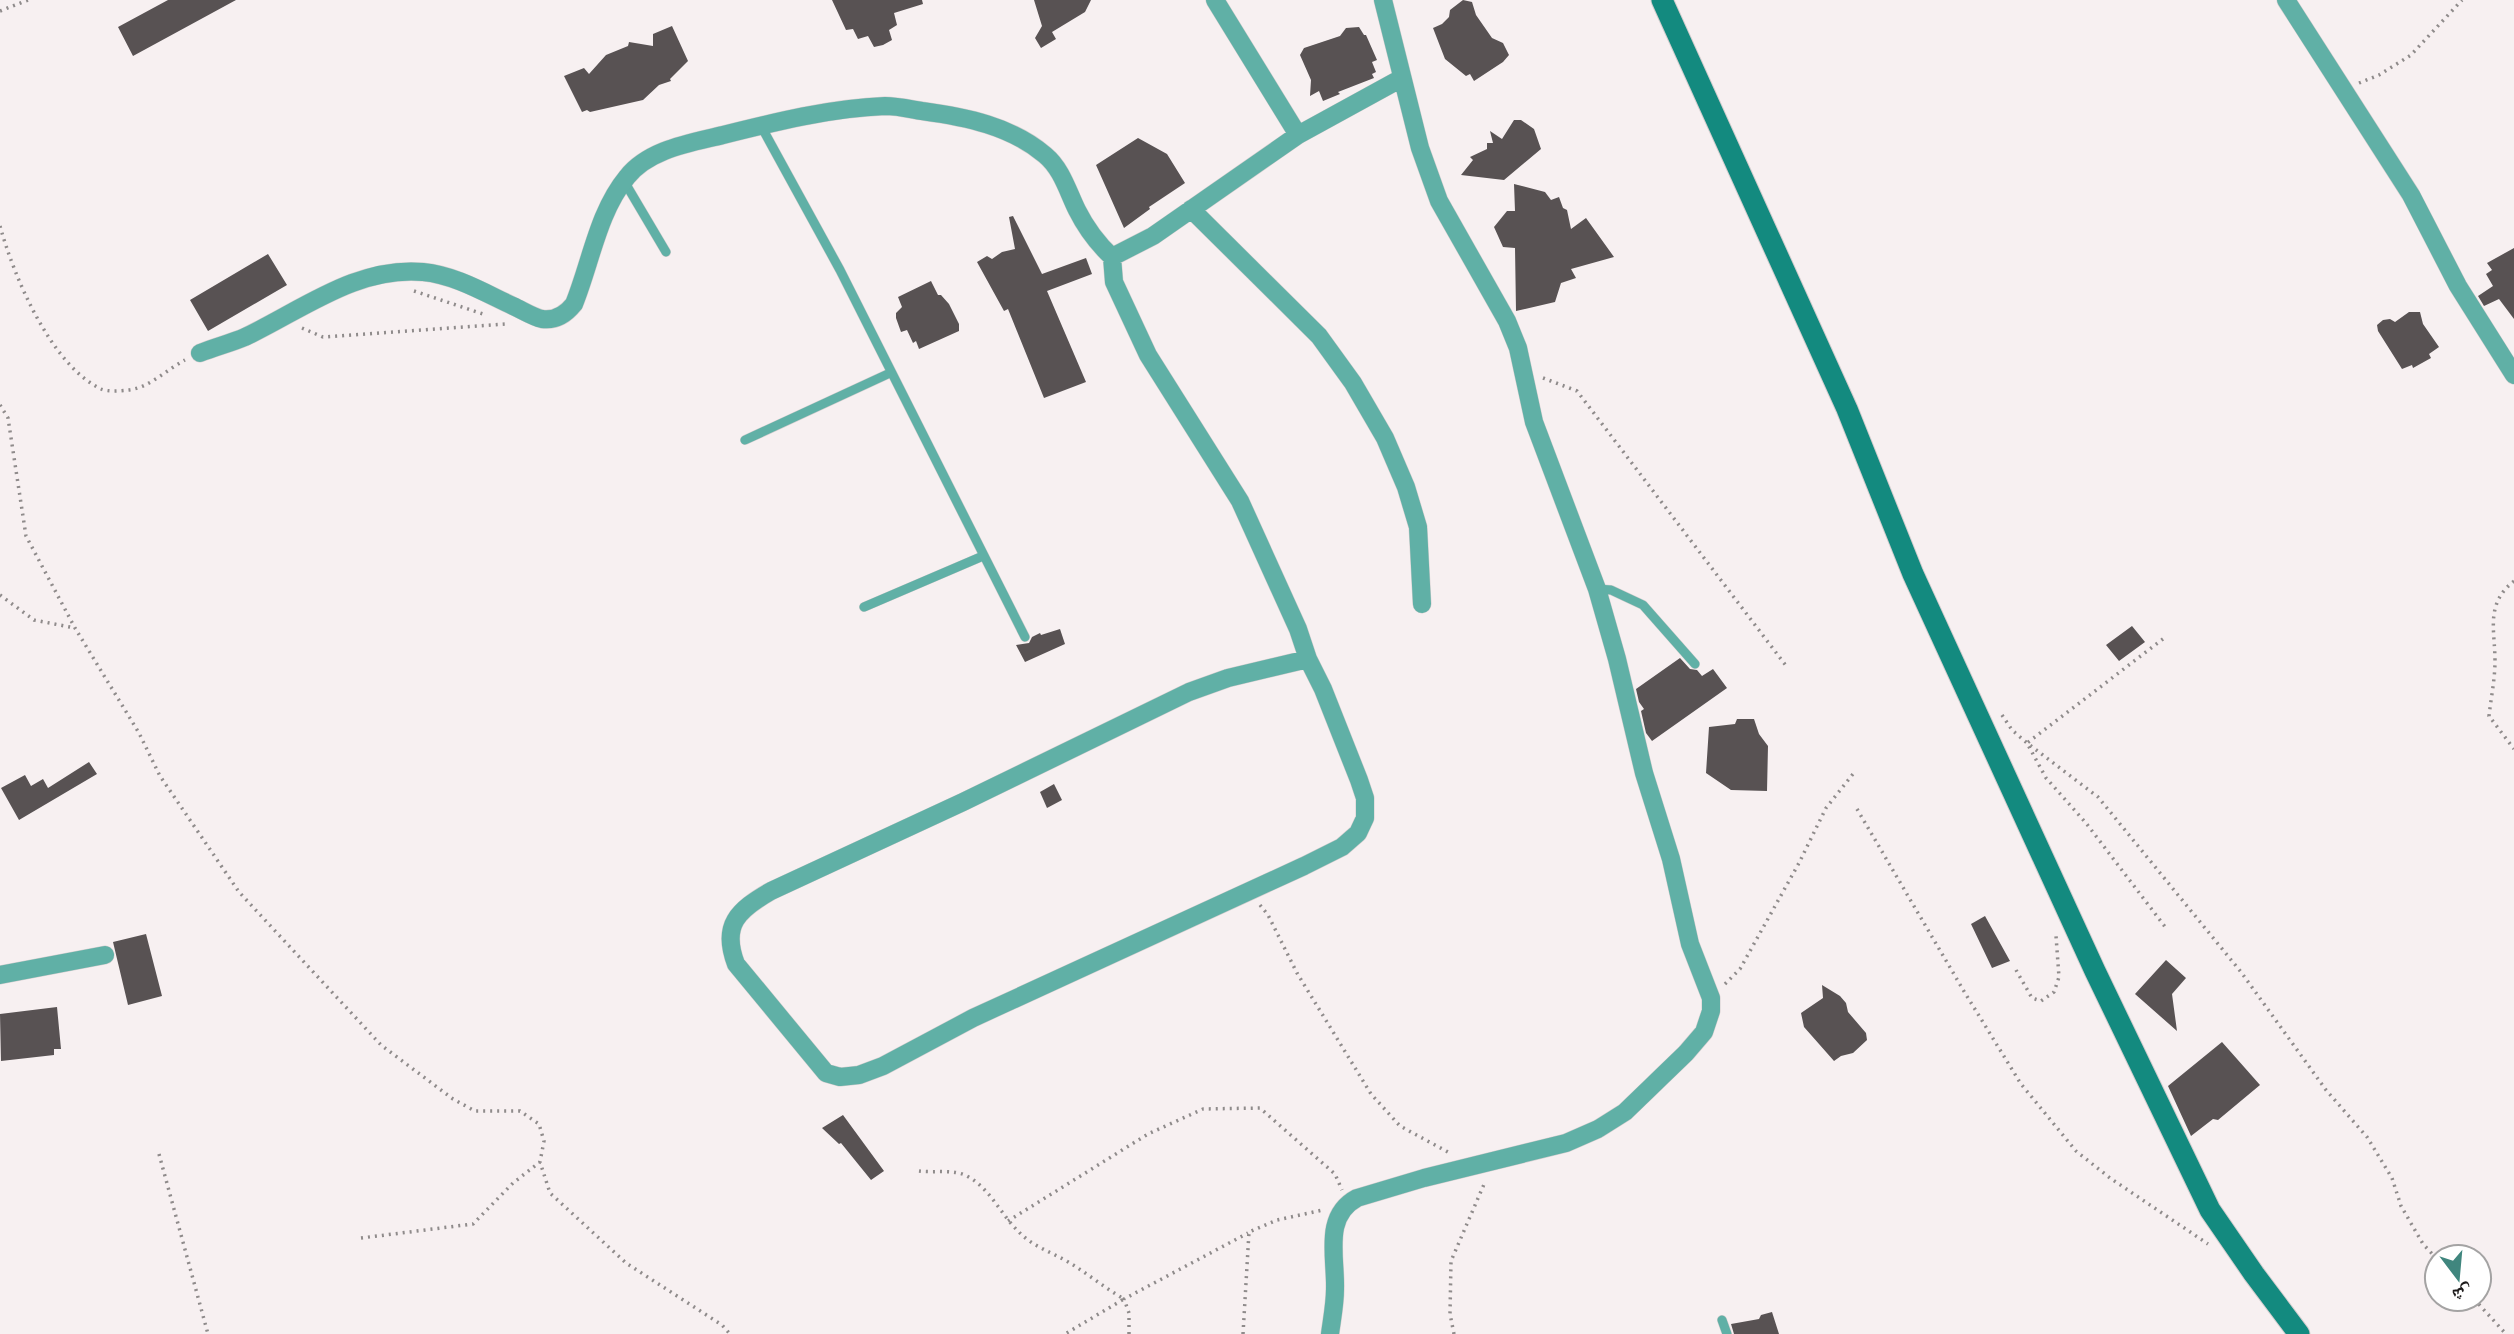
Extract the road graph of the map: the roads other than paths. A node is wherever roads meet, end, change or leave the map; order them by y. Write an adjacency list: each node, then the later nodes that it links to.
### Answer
1 (1215, 0): 7 (street)
2 (1383, 0): 5 (street)
3 (1662, 0): 28 (street)
4 (2286, 0): 14 (street)
5 (1402, 78): 7 (street); 17 (street)
6 (761, 125): 8 (street); 11 (street); 13 (lane)
7 (1298, 135): 9 (street)
8 (624, 181): 10 (lane); 12 (street)
9 (1191, 209): 11 (street); 18 (street)
10 (666, 252)
11 (1112, 257): 21 (street)
12 (200, 353)
13 (890, 373): 15 (lane); 16 (lane)
14 (2514, 374)
15 (745, 440)
16 (983, 555): 19 (lane); 20 (lane)
17 (1597, 589): 22 (lane); 26 (street)
18 (1422, 604)
19 (864, 607)
20 (1025, 638)
21 (1308, 659): 21 (street)
22 (1695, 664)
23 (105, 955): 24 (street)
24 (0, 975)
25 (1723, 1320): 27 (lane)
26 (1330, 1334)
27 (1727, 1334)
28 (2299, 1334)

